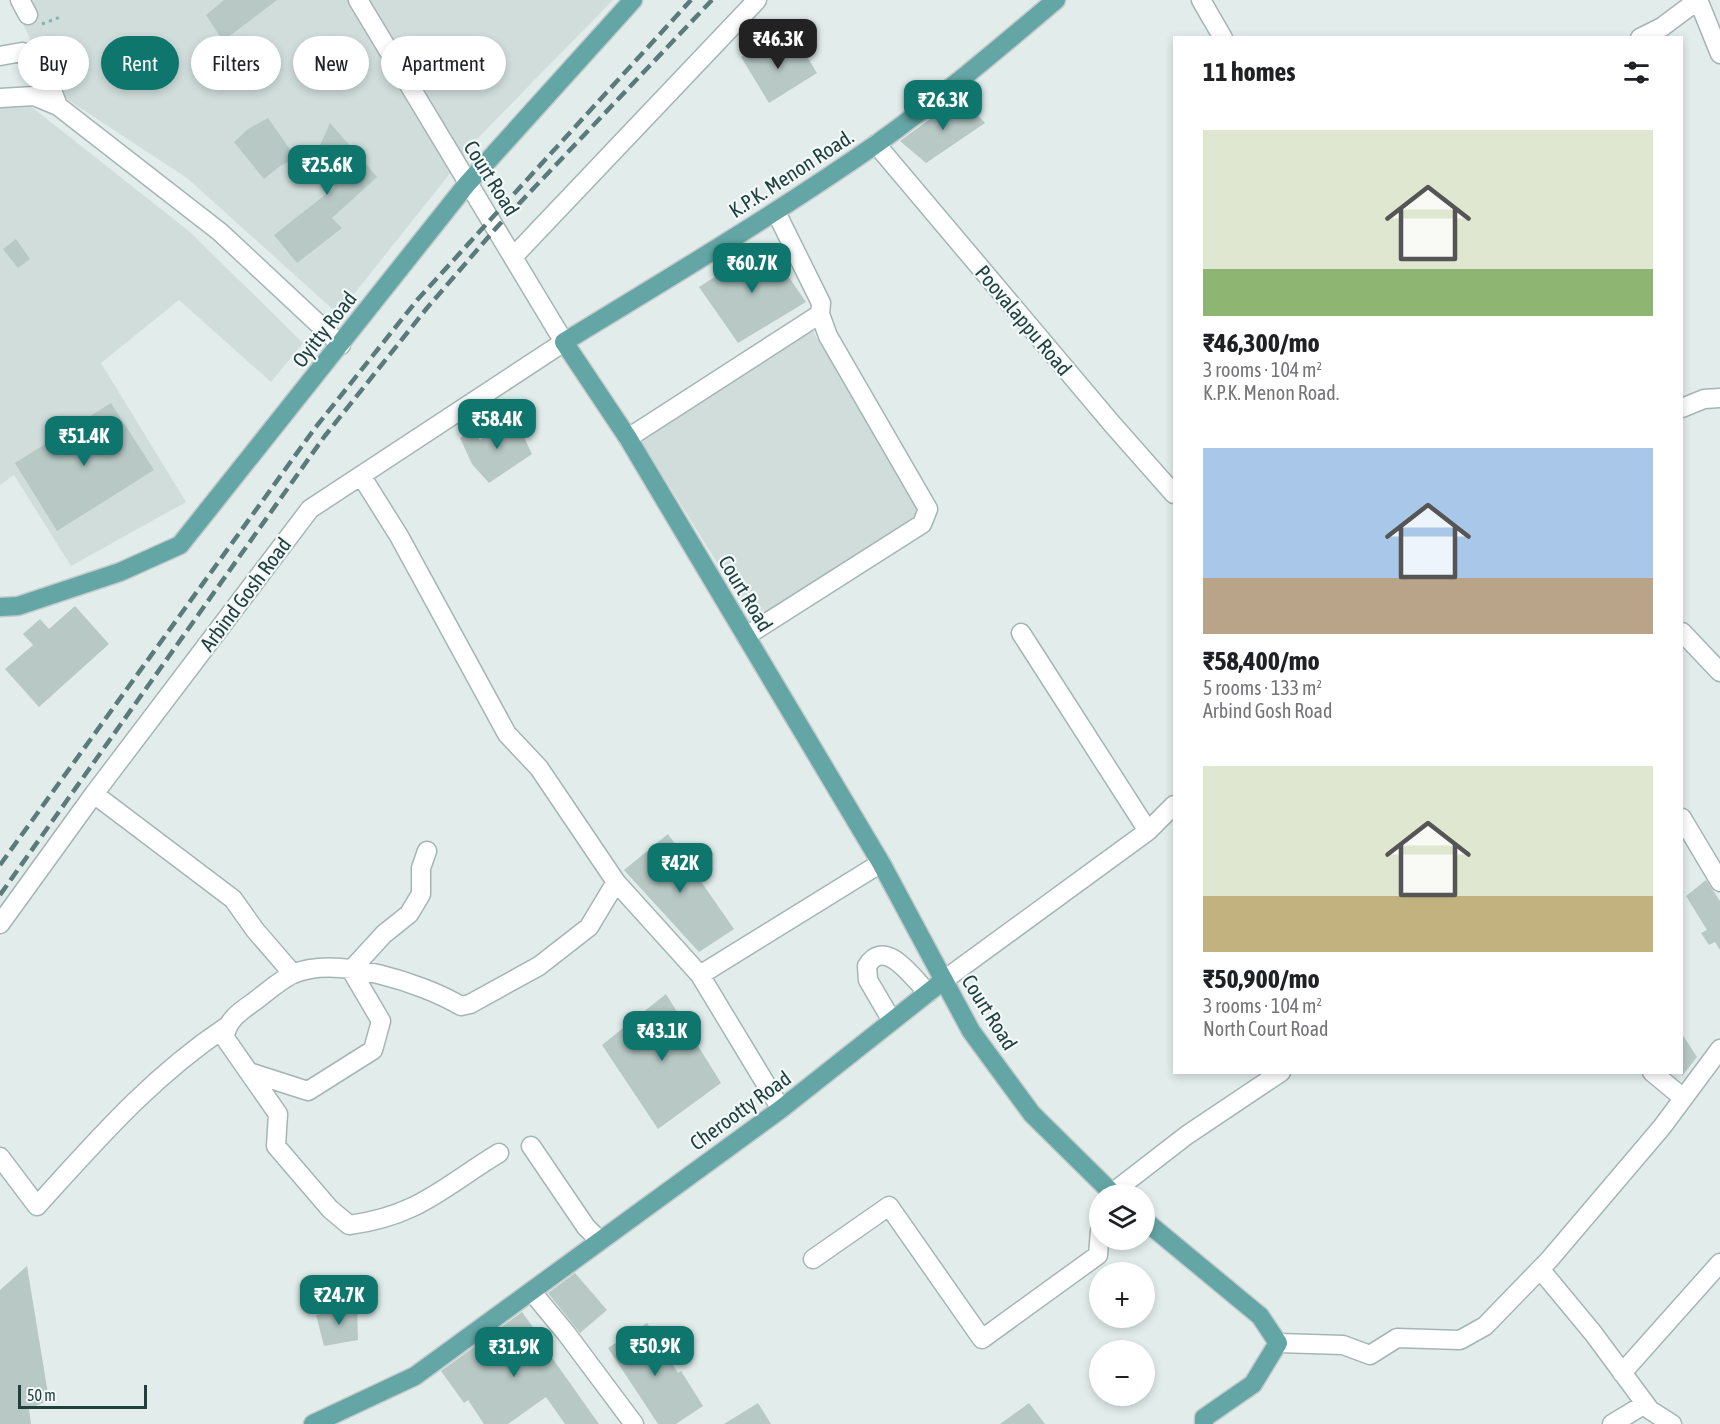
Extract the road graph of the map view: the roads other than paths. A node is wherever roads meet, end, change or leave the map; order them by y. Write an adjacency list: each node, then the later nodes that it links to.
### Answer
1 (358, 0): 14 (street, Court Road)
2 (633, 0): 14 (main road, Oyitty Road)
3 (757, 0): 16 (street)
4 (1056, 0): 13 (main road, K.P.K. Menon Road.)
5 (1201, 0): 7 (street)
6 (1699, 1): 8 (street); 9 (street)
7 (1222, 36)
8 (1644, 36)
9 (1720, 54)
10 (0, 56): 12 (street)
11 (0, 98): 12 (street)
12 (58, 106): 19 (street)
13 (876, 144): 15 (main road, K.P.K. Menon Road.); 24 (street, Poovalappu Road)
14 (467, 183): 16 (street, Court Road); 19 (main road, Oyitty Road)
15 (776, 212): 17 (street); 18 (main road, K.P.K. Menon Road.)
16 (514, 256): 18 (street, Court Road)
17 (820, 314): 22 (street); 28 (street)
18 (564, 342): 22 (main road, Court Road); 23 (street, Arbind Gosh Road)
19 (340, 345): 25 (main road, Oyitty Road)
20 (1720, 398): 21 (street)
21 (1683, 408)
22 (628, 438): 28 (main road, Court Road)
23 (362, 477): 30 (street, Arbind Gosh Road); 36 (street)
24 (1173, 493)
25 (0, 607)
26 (1021, 633): 33 (street)
27 (1683, 633): 29 (street)
28 (746, 636): 35 (main road, Court Road)
29 (1720, 672)
30 (94, 794): 38 (street, Arbind Gosh Road); 40 (street)
31 (1173, 806): 33 (street, Cherootty Road)
32 (1683, 822): 37 (street)
33 (1148, 831): 42 (street, Cherootty Road)
34 (427, 851): 39 (street)
35 (881, 863): 41 (street); 42 (main road, Court Road)
36 (616, 882): 39 (street); 41 (street)
37 (1720, 882)
38 (0, 924)
39 (351, 970): 40 (street); 47 (street)
40 (294, 974): 45 (street)
41 (700, 975): 51 (street)
42 (944, 980): 43 (main road, Cherootty Road); 55 (main road, Court Road)
43 (928, 993): 44 (main road, Cherootty Road); 44 (street)
44 (892, 1021): 51 (main road, Cherootty Road)
45 (226, 1027): 47 (street); 54 (street)
46 (1720, 1049): 50 (street)
47 (249, 1072): 53 (street)
48 (1278, 1074): 56 (street)
49 (1654, 1074): 50 (street)
50 (1683, 1097): 62 (street)
51 (781, 1109): 58 (main road, Cherootty Road)
52 (531, 1146): 58 (street)
53 (499, 1153)
54 (0, 1157)
55 (1102, 1184)
56 (1125, 1184)
57 (1155, 1230): 64 (main road)
58 (599, 1240): 63 (main road, Cherootty Road)
59 (1098, 1250): 60 (street)
60 (813, 1259)
61 (1720, 1263): 65 (street)
62 (1540, 1269): 64 (street); 65 (street)
63 (531, 1292): 68 (main road, Cherootty Road); 69 (street)
64 (1278, 1343): 67 (main road)
65 (1622, 1373): 66 (street)
66 (1645, 1404): 70 (street); 71 (street)
67 (1202, 1422)
68 (314, 1424)
69 (634, 1424)
70 (1612, 1424)
71 (1672, 1424)

